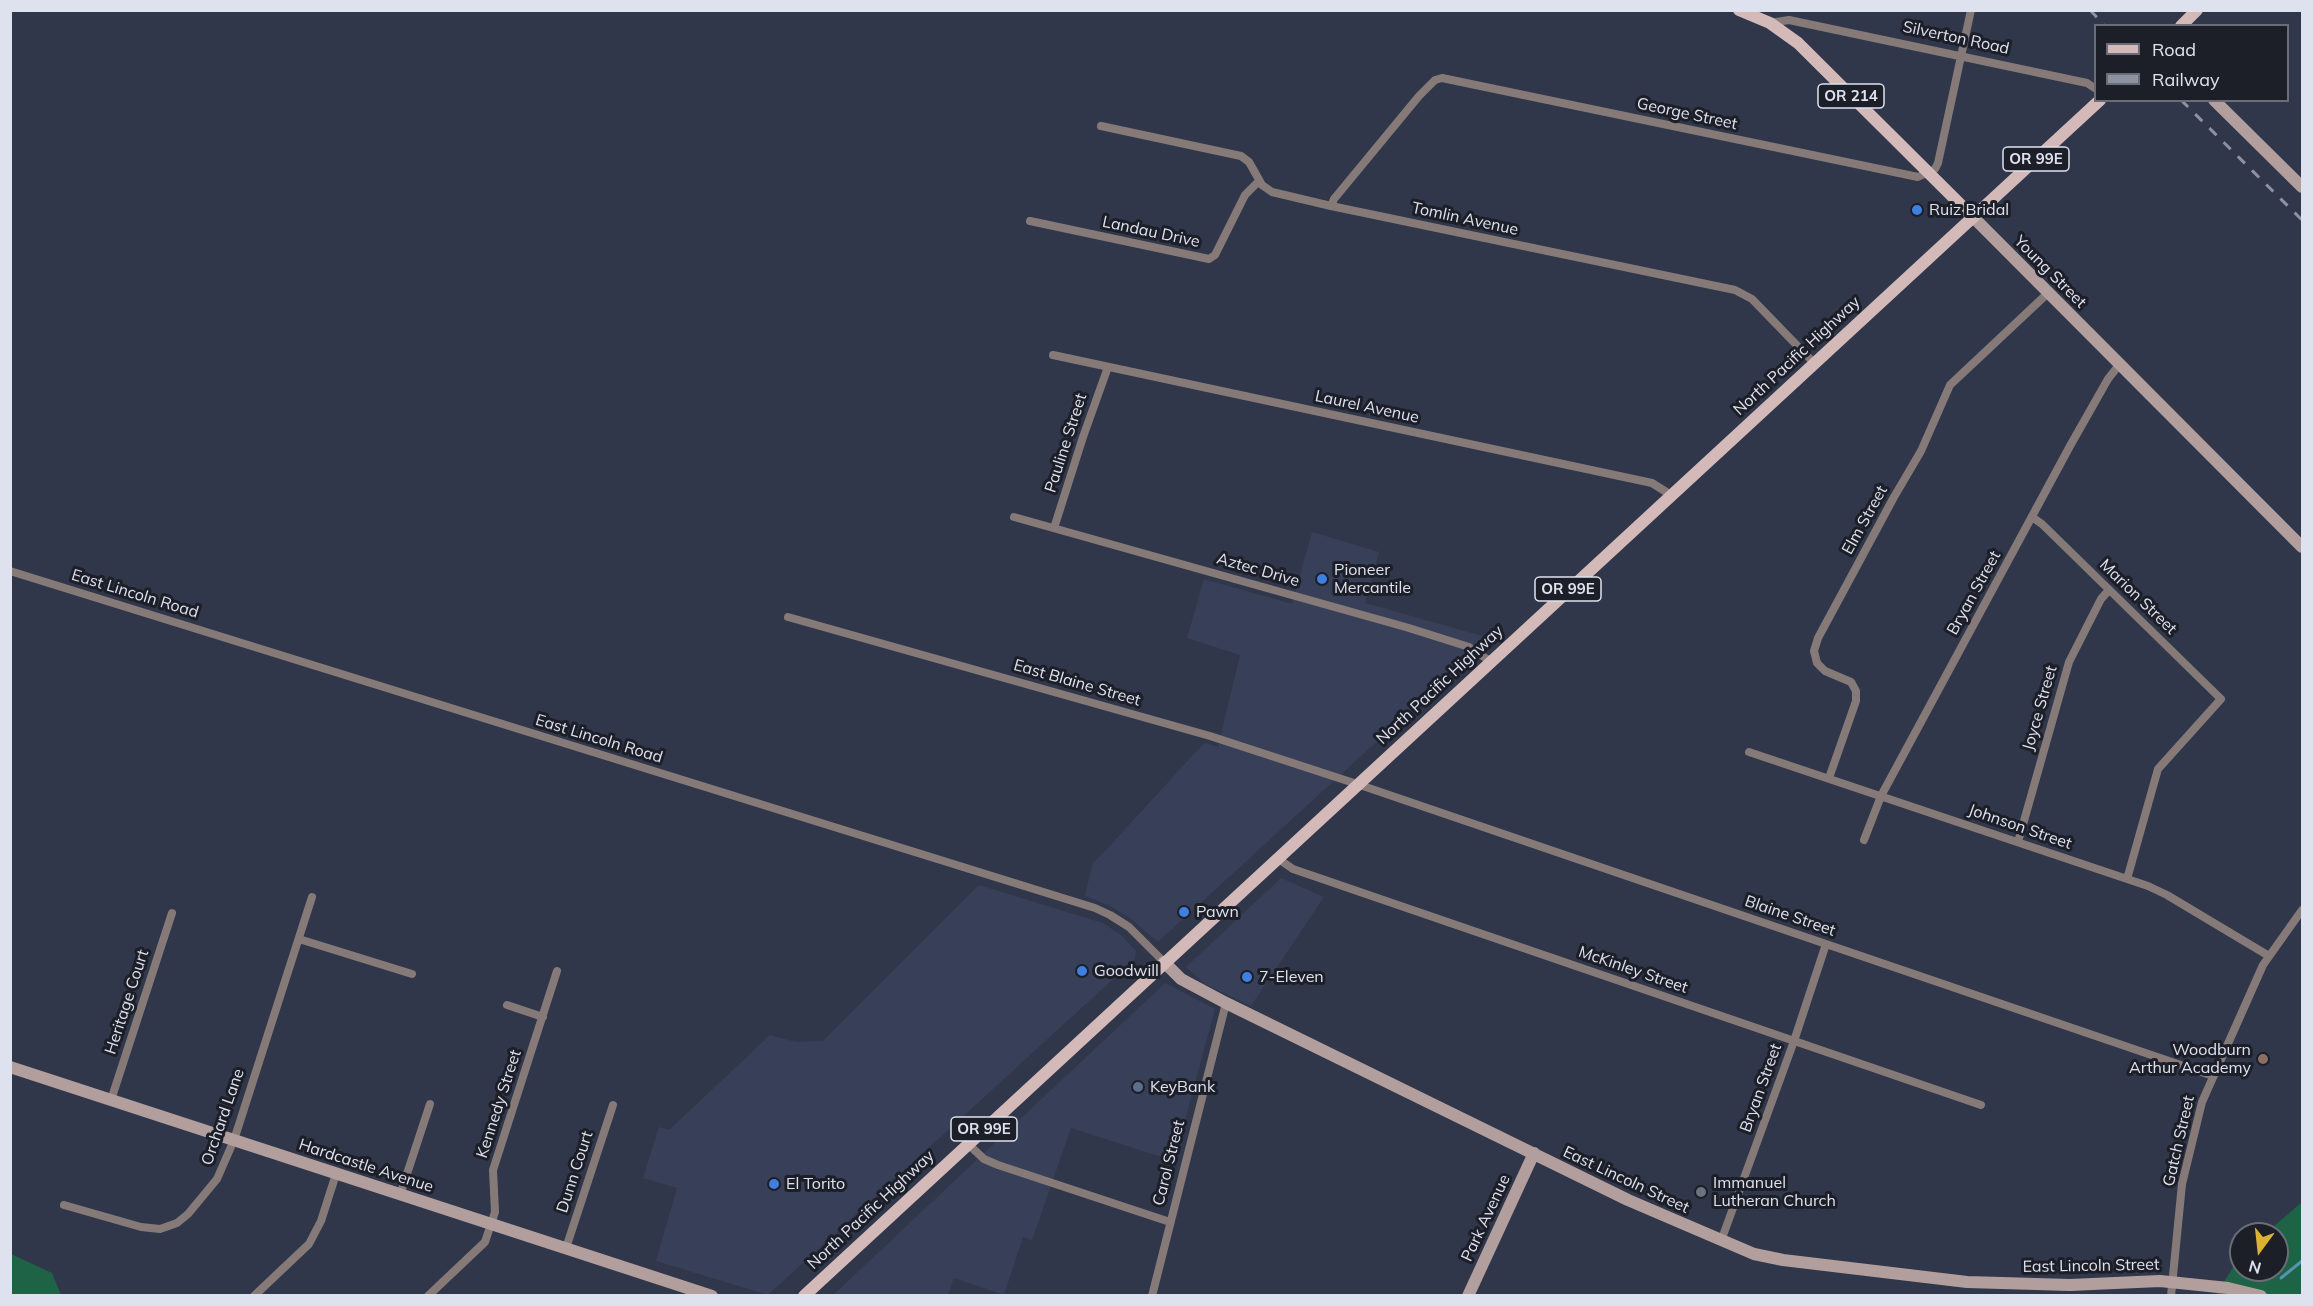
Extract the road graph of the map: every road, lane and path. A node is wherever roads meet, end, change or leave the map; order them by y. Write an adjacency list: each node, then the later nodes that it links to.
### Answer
1 (1739, 10): 4 (main road, Silverton Road / OR 214)
2 (1971, 10): 6 (street)
3 (2197, 10): 5 (main road)
4 (1770, 23): 6 (street, Silverton Road); 11 (main road, Young Street / OR 214)
5 (2183, 24)
6 (1961, 56): 7 (street, Silverton Road); 11 (street)
7 (2094, 88)
8 (2098, 102): 15 (main road, North Pacific Highway / OR 99E)
9 (2216, 102): 13 (street)
10 (1101, 126): 12 (street, Tomlin Avenue)
11 (1929, 173): 14 (street, George Street); 15 (main road, Young Street / OR 214)
12 (1259, 181): 14 (street, Tomlin Avenue); 16 (street, Landau Drive)
13 (2302, 187)
14 (1331, 206): 19 (street, Tomlin Avenue)
15 (1973, 217): 17 (street, Young Street); 19 (main road, North Pacific Highway / OR 99E)
16 (1030, 221)
17 (2048, 293): 20 (street, Young Street); 32 (street, Elm Street)
18 (1053, 355): 21 (street, Laurel Avenue)
19 (1814, 363): 22 (main road, North Pacific Highway / OR 99E)
20 (2119, 365): 23 (street, Bryan Street); 26 (street, Young Street)
21 (1108, 367): 22 (street, Laurel Avenue); 25 (street, Pauline Street)
22 (1671, 495): 30 (main road, North Pacific Highway / OR 99E)
23 (2032, 517): 28 (street, Marion Street); 34 (street, Bryan Street)
24 (1014, 518): 25 (street, Aztec Drive)
25 (1054, 528): 30 (street, Aztec Drive)
26 (2302, 547)
27 (10, 571): 45 (street, East Lincoln Road)
28 (2109, 590): 36 (street, Joyce Street); 38 (street, Marion Street)
29 (788, 617): 33 (street, East Blaine Street)
30 (1490, 661): 33 (main road, North Pacific Highway / OR 99E)
31 (1749, 752): 32 (street, Johnson Street)
32 (1829, 778): 34 (street, Johnson Street)
33 (1357, 784): 37 (main road, North Pacific Highway / OR 99E); 43 (street, Blaine Street)
34 (1881, 796): 35 (street, Bryan Street); 36 (street, Johnson Street)
35 (1864, 840)
36 (2018, 842): 38 (street, Johnson Street)
37 (1276, 858): 45 (main road, North Pacific Highway / OR 99E); 51 (street, McKinley Street)
38 (2127, 879): 44 (street, Johnson Street)
39 (312, 897): 42 (street, Orchard Lane)
40 (2302, 910): 44 (street, Gatch Street)
41 (172, 913): 54 (street, Heritage Court)
42 (299, 939): 47 (street); 58 (street, Orchard Lane)
43 (1826, 944): 51 (street, Bryan Street); 53 (street, Blaine Street)
44 (2269, 956): 53 (street, Gatch Street)
45 (1164, 962): 48 (street, East Lincoln Street); 59 (main road, North Pacific Highway / OR 99E)
46 (557, 971): 50 (street, Kennedy Street)
47 (412, 974)
48 (1226, 1003): 60 (street, East Lincoln Street); 64 (street, Carol Street)
49 (507, 1005): 50 (street)
50 (543, 1017): 65 (street, Kennedy Street)
51 (1794, 1041): 57 (street, McKinley Street); 66 (street, Bryan Street)
52 (10, 1067): 54 (street, Hardcastle Avenue)
53 (2213, 1076): 68 (street, Gatch Street)
54 (111, 1100): 58 (street, Hardcastle Avenue)
55 (430, 1104): 62 (street)
56 (613, 1105): 67 (street, Dunn Court)
57 (1981, 1105)
58 (234, 1140): 61 (street, Hardcastle Avenue); 63 (street, Orchard Lane)
59 (968, 1144): 64 (street); 72 (main road, North Pacific Highway / OR 99E)
60 (1534, 1153): 66 (street, East Lincoln Street); 74 (street, Park Avenue)
61 (336, 1174): 62 (street, Hardcastle Avenue); 69 (street)
62 (400, 1195): 65 (street, Hardcastle Avenue)
63 (64, 1205)
64 (1170, 1222): 73 (street, Carol Street)
65 (492, 1224): 67 (street, Hardcastle Avenue); 70 (street, Kennedy Street)
66 (1721, 1241): 68 (street, East Lincoln Street)
67 (566, 1248): 71 (street, Hardcastle Avenue)
68 (2173, 1282): 75 (street, Gatch Street); 76 (street, East Lincoln Street)
69 (254, 1296)
70 (428, 1296)
71 (712, 1296)
72 (804, 1296)
73 (1152, 1296)
74 (1468, 1296)
75 (2170, 1296)
76 (2260, 1296)

